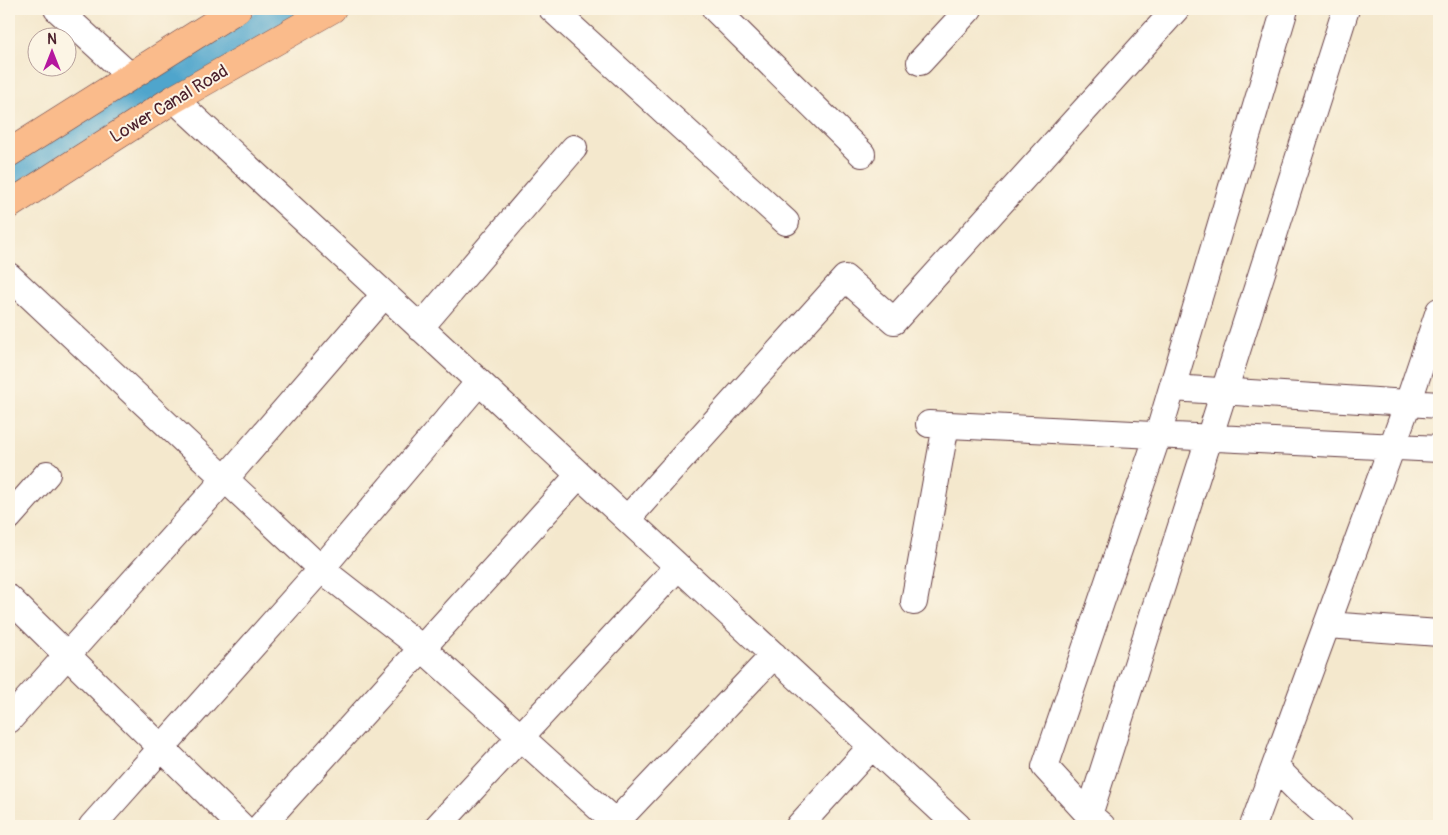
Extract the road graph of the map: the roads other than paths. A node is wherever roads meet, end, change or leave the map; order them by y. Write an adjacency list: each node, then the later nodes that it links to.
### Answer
1 (57, 9): 11 (street)
2 (237, 9): 11 (main road)
3 (332, 9): 12 (main road, Lower Canal Road)
4 (552, 9): 17 (street)
5 (715, 9): 15 (street)
6 (969, 9): 10 (street)
7 (1176, 9): 35 (street)
8 (1285, 9): 23 (street)
9 (1346, 9): 24 (street)
10 (920, 62)
11 (130, 76): 14 (main road)
12 (174, 99): 16 (main road, Lower Canal Road); 19 (street)
13 (574, 148): 21 (street)
14 (9, 152)
15 (862, 154)
16 (9, 205)
17 (786, 222)
18 (9, 276): 33 (street)
19 (384, 295): 21 (street); 33 (street)
20 (1439, 311): 25 (street)
21 (420, 328): 22 (street)
22 (479, 382): 32 (street); 37 (street)
23 (1172, 388): 24 (street); 27 (street)
24 (1224, 392): 25 (street); 28 (street)
25 (1408, 403): 26 (street); 29 (street)
26 (1439, 405)
27 (1158, 435): 28 (street); 39 (street); 50 (street)
28 (1210, 438): 29 (street); 50 (street)
29 (1392, 447): 30 (street); 40 (street)
30 (1439, 450)
31 (47, 474): 34 (street)
32 (579, 475): 35 (street); 42 (street)
33 (224, 478): 37 (street); 43 (street)
34 (9, 517)
35 (627, 519): 36 (street)
36 (678, 566): 44 (street); 46 (street)
37 (321, 569): 42 (street); 48 (street)
38 (9, 598): 43 (street)
39 (914, 602)
40 (1327, 625): 41 (street); 49 (street)
41 (1439, 633)
42 (422, 648): 46 (street); 54 (street)
43 (66, 654): 45 (street); 48 (street)
44 (774, 655): 47 (street); 51 (street)
45 (9, 720)
46 (520, 737): 51 (street); 55 (street)
47 (872, 746): 56 (street); 57 (street)
48 (161, 747): 52 (street); 53 (street)
49 (1275, 767): 58 (street); 59 (street)
50 (1095, 821)
51 (615, 825)
52 (92, 826)
53 (241, 826)
54 (261, 826)
55 (438, 826)
56 (800, 826)
57 (958, 826)
58 (1253, 826)
59 (1340, 826)

